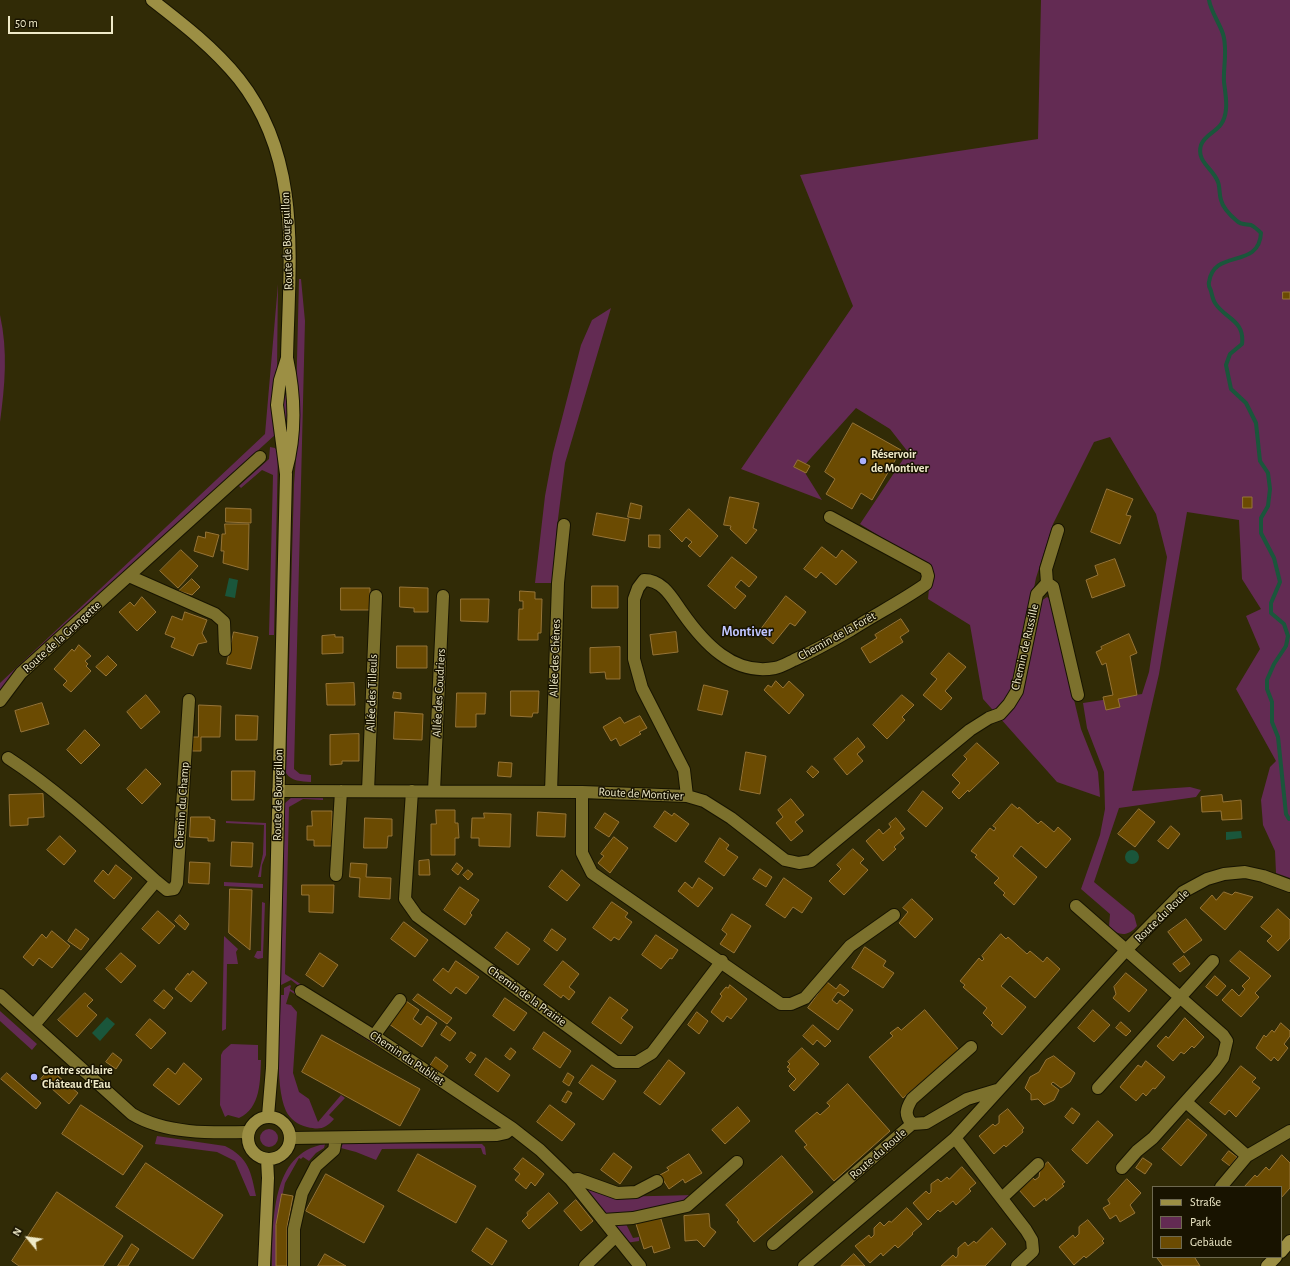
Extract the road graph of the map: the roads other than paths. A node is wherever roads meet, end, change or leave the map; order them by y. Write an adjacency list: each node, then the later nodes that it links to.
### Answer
1 (152, 0): 2 (main road, Route de Bourguillon)
2 (288, 358): 17 (main road, Route de Bourgillon)
3 (260, 457): 7 (street, Route de la Grangette)
4 (830, 517): 24 (street, Chemin de la Forêt)
5 (564, 525): 22 (street, Allée des Chênes)
6 (1058, 530): 8 (street, Chemin de Russille)
7 (129, 576): 11 (street); 14 (street, Route de la Grangette)
8 (1047, 583): 12 (street, Chemin de Russille); 15 (street, Chemin de Russille)
9 (376, 596): 19 (street, Allée des Tilleuls)
10 (443, 596): 21 (street, Allée des Coudriers)
11 (225, 650)
12 (1078, 695)
13 (189, 700): 26 (street, Chemin du Champ)
14 (0, 701)
15 (982, 722): 24 (street, Route de Montiver)
16 (8, 758): 26 (street, Chemin du Champ)
17 (278, 791): 18 (street, Route de Montiver); 43 (main road, Route de Bourgillon)
18 (341, 791): 19 (street, Route de Montiver); 25 (street)
19 (368, 791): 20 (street, Route de Montiver)
20 (412, 791): 21 (street, Route de Montiver); 31 (street, Chemin de la Prairie)
21 (434, 791): 22 (street, Route de Montiver)
22 (551, 792): 23 (street, Route de Montiver)
23 (582, 792): 24 (street, Route de Montiver); 31 (street)
24 (687, 796)
25 (336, 875)
26 (156, 881): 37 (street)
27 (1290, 886): 30 (street, Route du Roule)
28 (1076, 906): 30 (street, Route du Roule)
29 (894, 915): 31 (street)
30 (1127, 949): 35 (street, Route du Roule); 41 (street, Route du Roule)
31 (722, 961)
32 (1213, 961): 35 (street)
33 (301, 991): 38 (street, Chemin du Publiet)
34 (0, 995): 37 (street)
35 (1180, 997): 40 (street); 42 (street, Route du Roule)
36 (400, 1000): 38 (street)
37 (34, 1024): 46 (street)
38 (374, 1036): 45 (street, Chemin du Publiet)
39 (971, 1047): 44 (street)
40 (1098, 1088)
41 (997, 1090): 44 (street, Route du Roule); 50 (street, Route du Roule)
42 (1186, 1102): 51 (street); 55 (street, Route du Roule)
43 (268, 1116): 46 (main road); 48 (main road)
44 (912, 1124): 63 (street, Route du Roule)
45 (512, 1128): 49 (street); 56 (street, Chemin du Publiet)
46 (248, 1132): 52 (main road)
47 (1290, 1132): 51 (street)
48 (291, 1138): 49 (street); 52 (main road)
49 (336, 1138): 67 (street)
50 (955, 1138): 59 (street); 70 (street, Route du Roule)
51 (1247, 1156): 58 (street)
52 (266, 1159): 66 (main road)
53 (737, 1162): 60 (street)
54 (1038, 1164): 59 (street)
55 (1122, 1168)
56 (571, 1180): 57 (street); 60 (street, Chemin du Publiet)
57 (656, 1181)
58 (1223, 1186)
59 (1002, 1198): 71 (street)
60 (603, 1220): 61 (street, Chemin du Publiet)
61 (615, 1237): 68 (street); 69 (street, Chemin du Publiet)
62 (1290, 1241): 64 (main road)
63 (773, 1244)
64 (1282, 1251)
65 (1275, 1258): 72 (main road)
66 (264, 1266)
67 (294, 1266)
68 (585, 1266)
69 (640, 1266)
70 (804, 1266)
71 (1017, 1266)
72 (1267, 1266)

